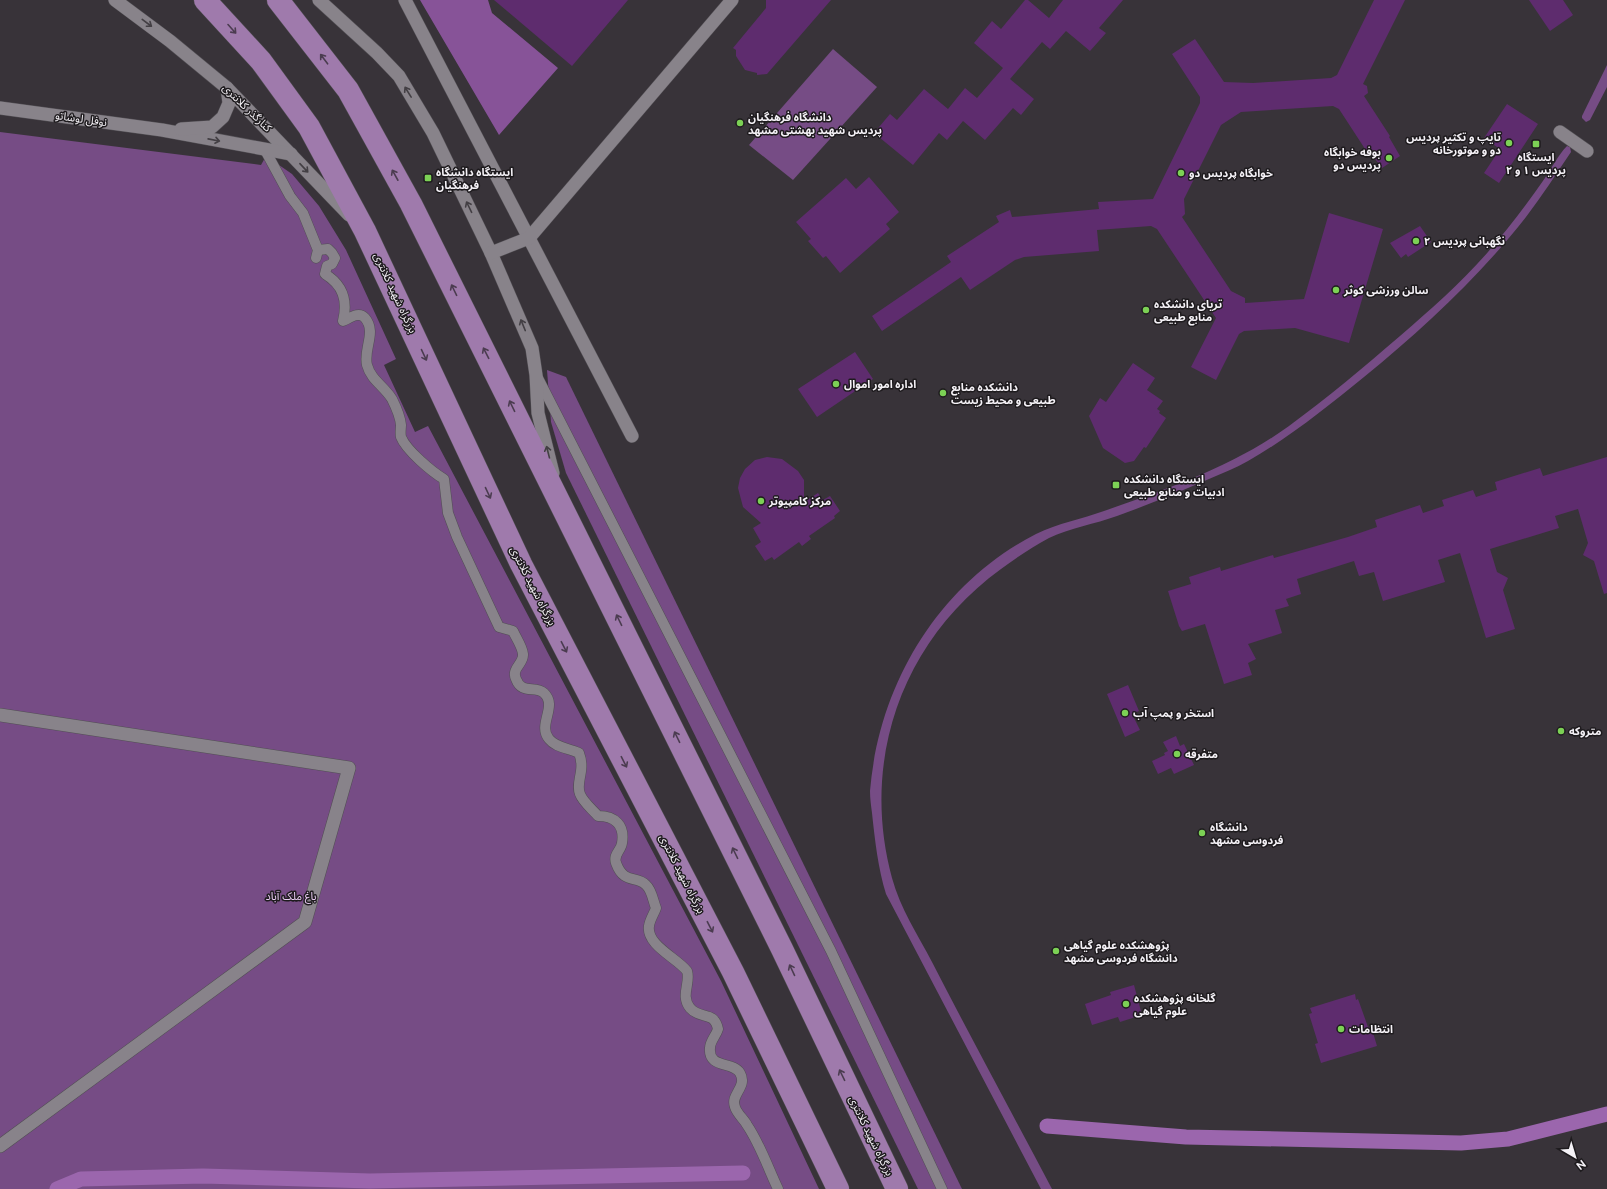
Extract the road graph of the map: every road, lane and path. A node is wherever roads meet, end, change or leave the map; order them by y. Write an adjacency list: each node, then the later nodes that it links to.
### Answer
1 (115, 0): 7 (street, کنارگذر کلانتری, one-way to 7)
2 (206, 0): 14 (highway, بزرگراه شهید کلانتری, one-way to 14)
3 (278, 0): 19 (highway, بزرگراه شهید کلانتری, one-way to 3)
4 (319, 0): 16 (street, one-way to 4)
5 (405, 0): 15 (street)
6 (732, 0): 15 (street)
7 (227, 88): 9 (street, نوفل لوشاتو); 13 (street, کنارگذر کلانتری)
8 (0, 108): 9 (street, نوفل لوشاتو)
9 (162, 130): 11 (street, نوفل لوشاتو, one-way to 11)
10 (1560, 132): 12 (street)
11 (265, 150): 13 (street, نوفل لوشاتو); 22 (street)
12 (1587, 151)
13 (291, 154): 14 (street, کنارگذر کلانتری, one-way to 14)
14 (365, 231): 23 (highway, بزرگراه شهید کلانتری, one-way to 23)
15 (529, 238): 16 (street); 18 (street)
16 (491, 253): 17 (street, one-way to 16)
17 (536, 375): 19 (street, one-way to 17); 25 (street)
18 (632, 436)
19 (561, 504): 24 (highway, بزرگراه شهید کلانتری, one-way to 19)
20 (0, 715): 21 (street)
21 (0, 1146)
22 (778, 1189)
23 (838, 1189)
24 (897, 1189)
25 (942, 1189)

